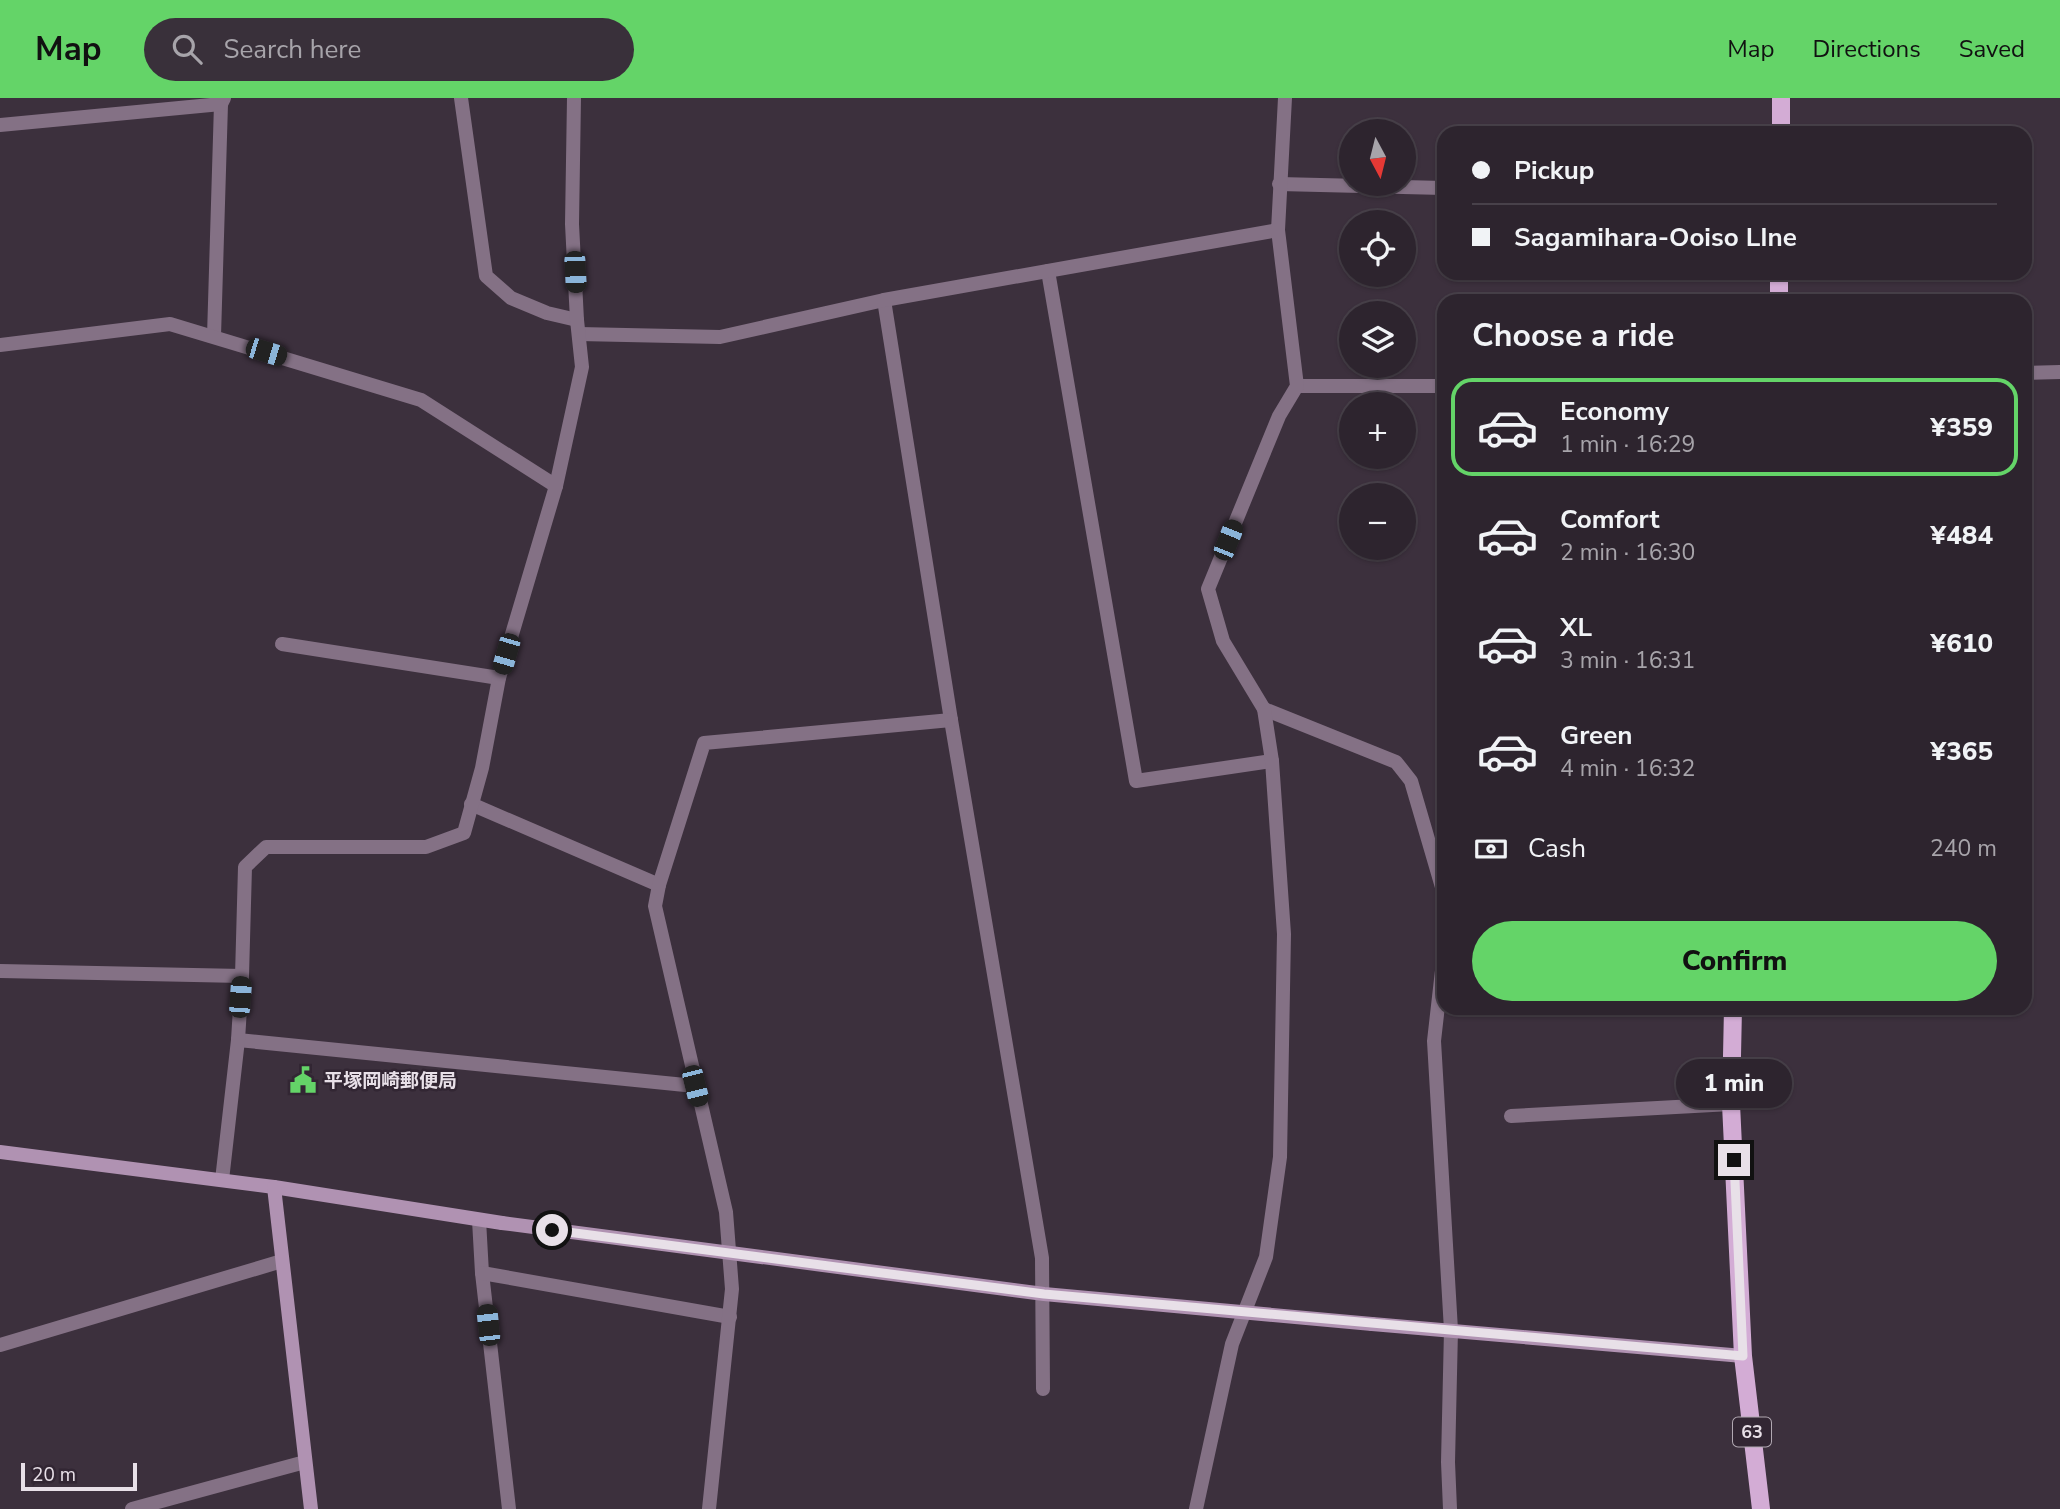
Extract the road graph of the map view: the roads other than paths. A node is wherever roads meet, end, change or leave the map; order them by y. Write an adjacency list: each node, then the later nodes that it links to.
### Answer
1 (461, 98): 13 (street)
2 (574, 98): 13 (street)
3 (1285, 98): 8 (street)
4 (1781, 98): 7 (main road)
5 (223, 101): 6 (street); 14 (street)
6 (0, 125)
7 (1781, 126)
8 (1279, 184): 9 (street); 10 (street)
9 (1437, 188)
10 (1278, 230): 11 (street); 18 (street)
11 (1048, 271): 12 (street); 25 (street)
12 (884, 300): 13 (street); 24 (street)
13 (578, 327): 20 (street)
14 (214, 336): 15 (street); 20 (street)
15 (0, 345)
16 (2060, 372): 17 (street)
17 (2032, 373)
18 (1297, 386): 19 (street); 23 (street)
19 (1437, 386)
20 (556, 486): 22 (street)
21 (282, 644): 22 (street)
22 (499, 678): 26 (street)
23 (1264, 709): 25 (street); 27 (street)
24 (951, 720): 28 (street); 47 (street)
25 (1272, 761): 53 (street)
26 (471, 804): 28 (street); 30 (street)
27 (1437, 870)
28 (659, 885): 34 (street)
29 (0, 971): 30 (street)
30 (242, 976): 33 (street)
31 (1437, 1015): 44 (street)
32 (1732, 1015): 35 (main road, 63)
33 (238, 1040): 34 (street); 38 (street)
34 (695, 1086): 43 (street)
35 (1731, 1104): 36 (street); 46 (main road, 63)
36 (1511, 1116)
37 (0, 1152): 38 (street)
38 (222, 1180): 39 (street)
39 (274, 1187): 40 (street); 41 (street)
40 (479, 1220): 42 (street); 44 (street, bridge)
41 (282, 1261): 45 (street); 48 (street)
42 (482, 1273): 43 (street); 51 (street)
43 (730, 1317): 52 (street)
44 (1451, 1330): 46 (street); 54 (street)
45 (0, 1345)
46 (1743, 1356): 55 (main road, 63)
47 (1043, 1389)
48 (305, 1462): 49 (street); 50 (street)
49 (132, 1509)
50 (311, 1509)
51 (509, 1509)
52 (709, 1509)
53 (1196, 1509)
54 (1450, 1509)
55 (1761, 1509)

